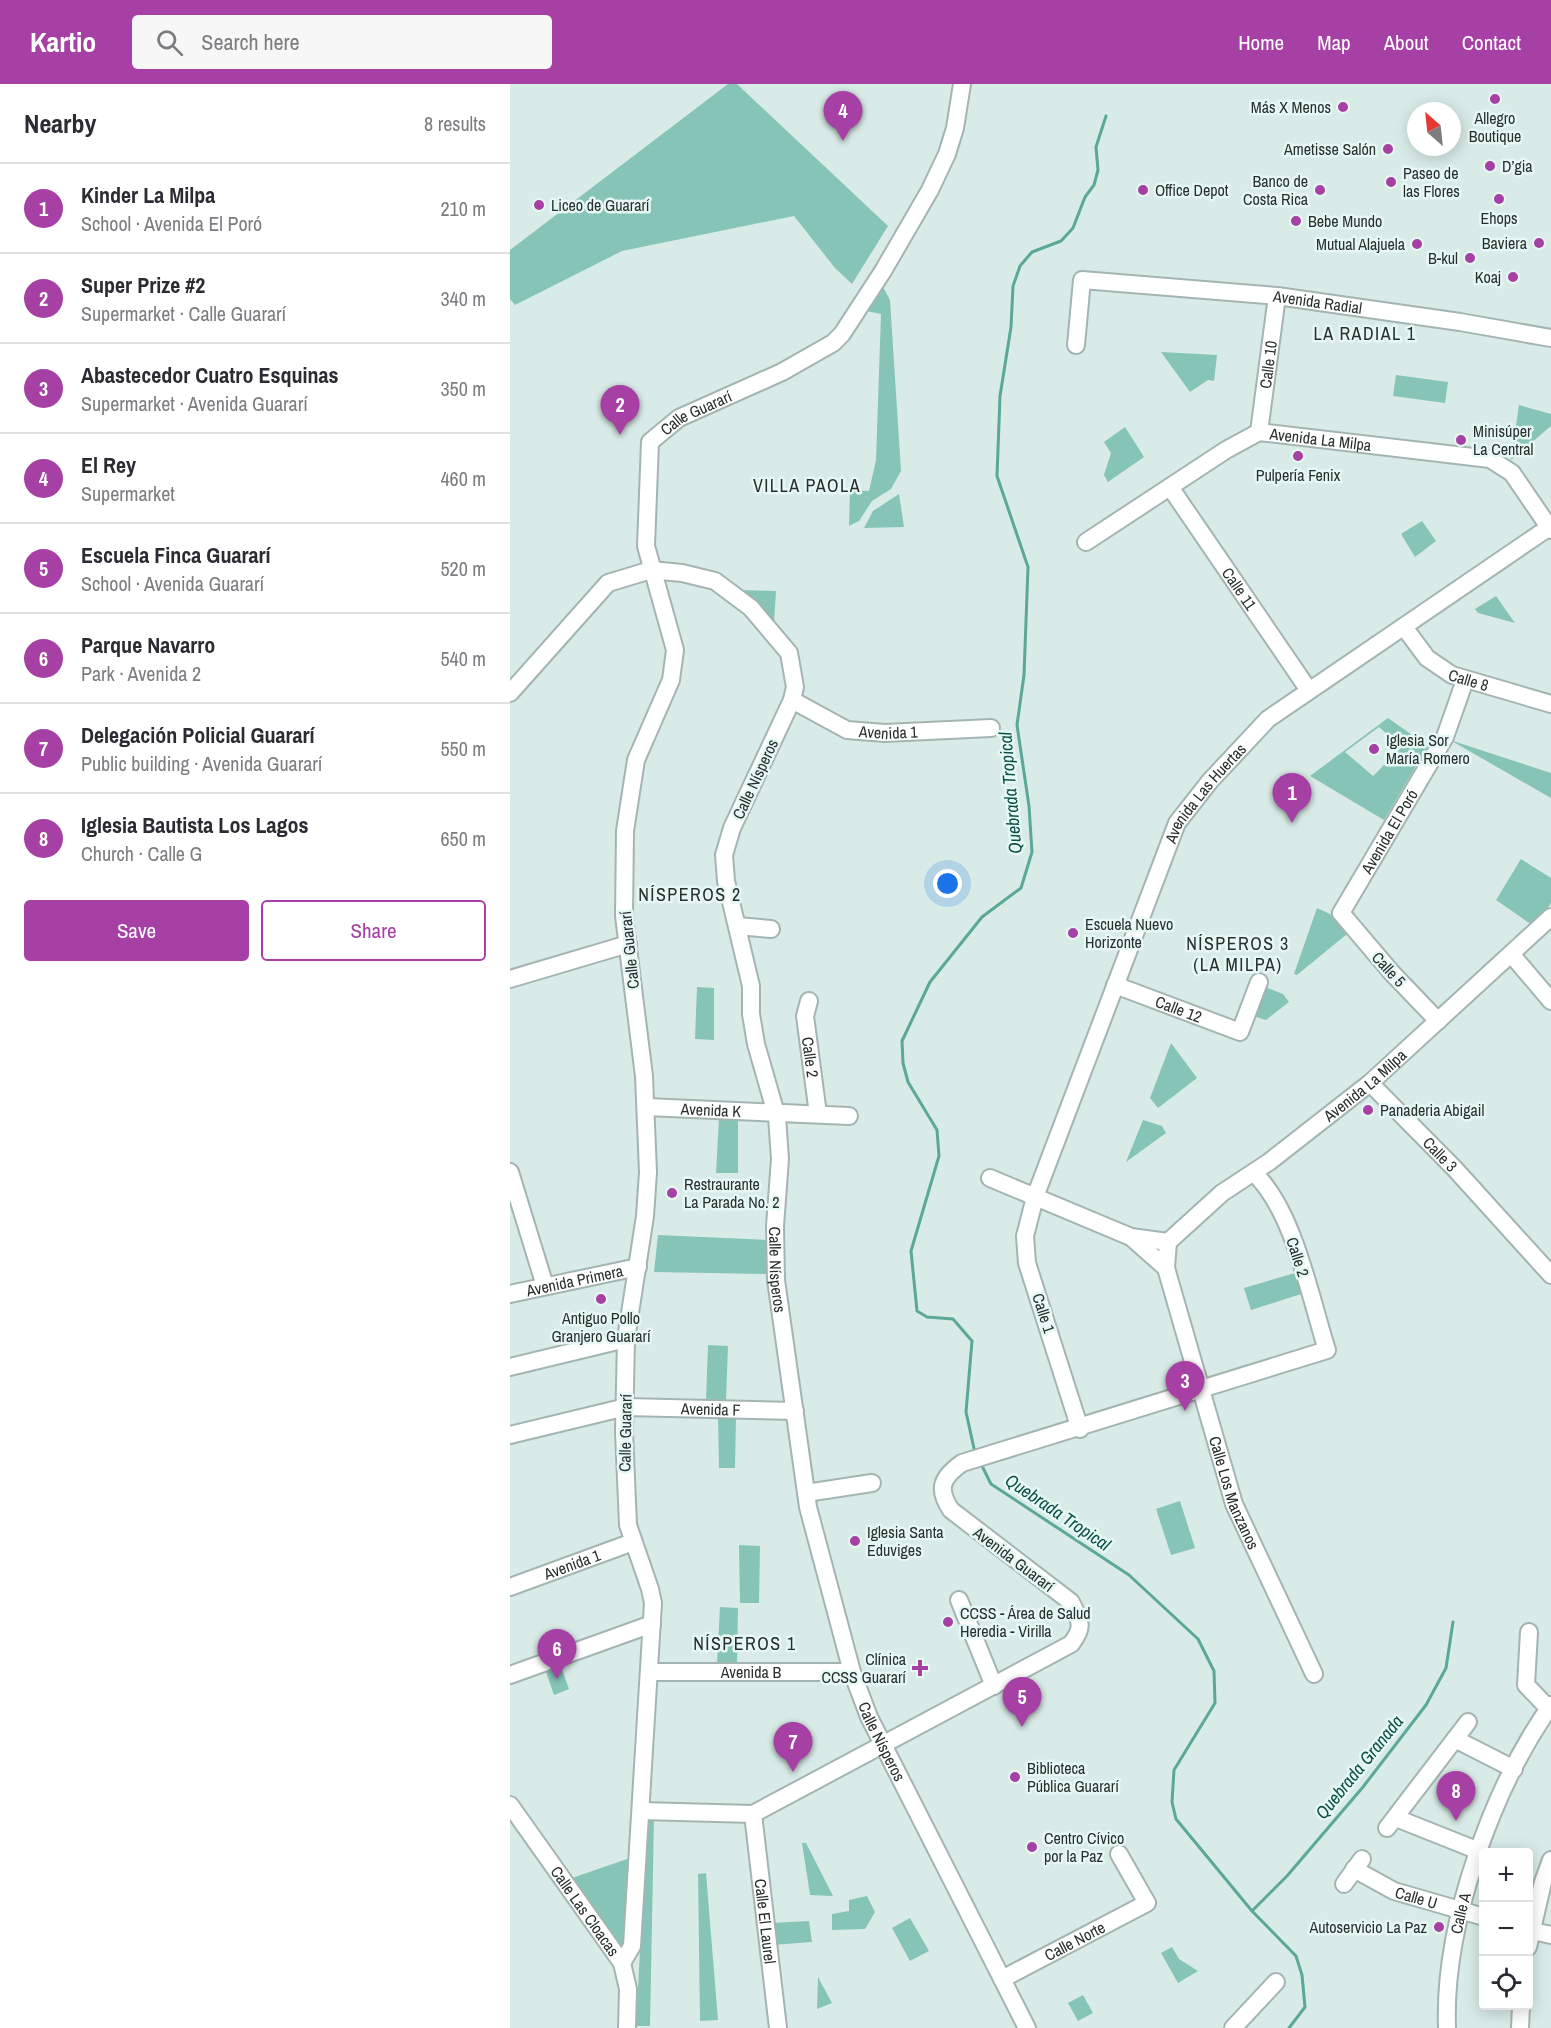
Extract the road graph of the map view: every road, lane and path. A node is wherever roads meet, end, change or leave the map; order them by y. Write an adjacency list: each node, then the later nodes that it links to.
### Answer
1 (962, 84): 9 (street, Calle Guararí)
2 (1277, 296): 3 (street, Avenida Radial); 4 (street, Avenida Radial); 5 (street, Calle 10)
3 (1551, 338)
4 (1076, 345)
5 (1259, 432): 6 (street, Avenida La Milpa); 7 (street, Avenida La Milpa)
6 (1170, 487): 8 (street, Avenida La Milpa); 12 (street, Calle 11)
7 (1550, 528): 10 (street, Avenida Las Huertas)
8 (1086, 543)
9 (651, 570): 13 (street); 14 (street, Calle Nísperos); 21 (street, Calle Guararí)
10 (1404, 627): 11 (street, Calle 8); 12 (street, Avenida Las Huertas)
11 (1465, 680): 15 (street, Calle 8); 17 (street, Avenida El Poró)
12 (1308, 689): 25 (street, Avenida Las Huertas)
13 (510, 693)
14 (792, 700): 16 (street, Avenida 1); 19 (street, Calle Nísperos)
15 (1551, 704)
16 (991, 728)
17 (1341, 916): 28 (street, Calle 5)
18 (1551, 917): 22 (street, Avenida La Milpa)
19 (738, 926): 20 (street); 31 (street, Calle Nísperos)
20 (771, 929)
21 (628, 944): 23 (street); 30 (street, Calle Guararí)
22 (1512, 955): 27 (street); 28 (street, Avenida La Milpa)
23 (510, 979)
24 (1259, 982): 25 (street, Calle 12)
25 (1115, 985): 37 (street, Avenida Las Huertas)
26 (809, 1001): 32 (street, Calle 2)
27 (1551, 1001)
28 (1438, 1021): 29 (street, Avenida La Milpa)
29 (1370, 1083): 35 (street, Avenida La Milpa); 42 (street, Calle 3)
30 (647, 1107): 31 (street, Avenida K); 40 (street, Calle Guararí)
31 (775, 1112): 32 (street, Avenida K); 50 (street, Calle Nísperos)
32 (818, 1114): 33 (street, Avenida K)
33 (849, 1116)
34 (510, 1172): 43 (street)
35 (1254, 1173): 39 (street, Avenida La Milpa); 46 (street, Calle 2)
36 (990, 1178): 37 (street)
37 (1035, 1197): 38 (street); 51 (street, Calle 1)
38 (1131, 1237): 39 (street); 41 (street)
39 (1168, 1242): 41 (street, Calle Los Manzanos)
40 (638, 1267): 43 (street, Avenida Primera); 45 (street, Calle Guararí)
41 (1166, 1268): 48 (street, Calle Los Manzanos)
42 (1551, 1275)
43 (545, 1286): 44 (street, Avenida Primera)
44 (510, 1294)
45 (626, 1339): 47 (street); 49 (street, Calle Guararí)
46 (1327, 1350): 48 (street, Avenida Guararí)
47 (510, 1367)
48 (1203, 1390): 51 (street, Avenida Guararí); 62 (street, Calle Los Manzanos)
49 (626, 1407): 50 (street, Avenida F); 52 (street, Avenida F); 55 (street, Calle Guararí)
50 (795, 1411): 54 (street, Calle Nísperos)
51 (1080, 1429): 64 (street, Avenida Guararí)
52 (510, 1435)
53 (872, 1483): 54 (street)
54 (806, 1493): 61 (street, Calle Nísperos)
55 (633, 1542): 56 (street, Avenida 1); 58 (street, Calle Guararí)
56 (510, 1587)
57 (959, 1600): 64 (street)
58 (652, 1624): 60 (street, Calle Guararí); 63 (street)
59 (1529, 1632): 65 (street)
60 (649, 1672): 61 (street, Avenida B); 71 (street, Calle Guararí)
61 (852, 1672): 68 (street, Calle Nísperos)
62 (1314, 1674)
63 (510, 1675)
64 (994, 1686): 68 (street, Avenida Guararí)
65 (1550, 1708): 69 (street, Calle A)
66 (1468, 1722): 67 (street)
67 (1455, 1739): 69 (street); 74 (street)
68 (884, 1744): 72 (street, Avenida Guararí); 84 (street, Calle Nísperos)
69 (1514, 1769): 73 (street, Calle A)
70 (510, 1805): 83 (street, Calle Las Cloacas)
71 (641, 1811): 72 (street, Avenida Guararí); 83 (street, Calle Guararí)
72 (753, 1814): 88 (street, Calle El Laurel)
73 (1480, 1848)
74 (1479, 1851): 78 (street, Calle A)
75 (1119, 1854): 84 (street, Calle Norte)
76 (1551, 1860): 80 (street)
77 (1344, 1884): 78 (street, Calle U)
78 (1461, 1911): 79 (street, Calle U); 91 (street, Calle A)
79 (1479, 1916)
80 (1533, 1925)
81 (1551, 1935): 82 (street)
82 (1533, 1936)
83 (622, 1963): 87 (street, Calle Las Cloacas)
84 (1002, 1979): 89 (street, Calle Nísperos)
85 (1276, 1982): 90 (street)
86 (1521, 2010): 92 (street)
87 (627, 2028)
88 (778, 2028)
89 (1027, 2028)
90 (1233, 2028)
91 (1447, 2028)
92 (1520, 2028)

